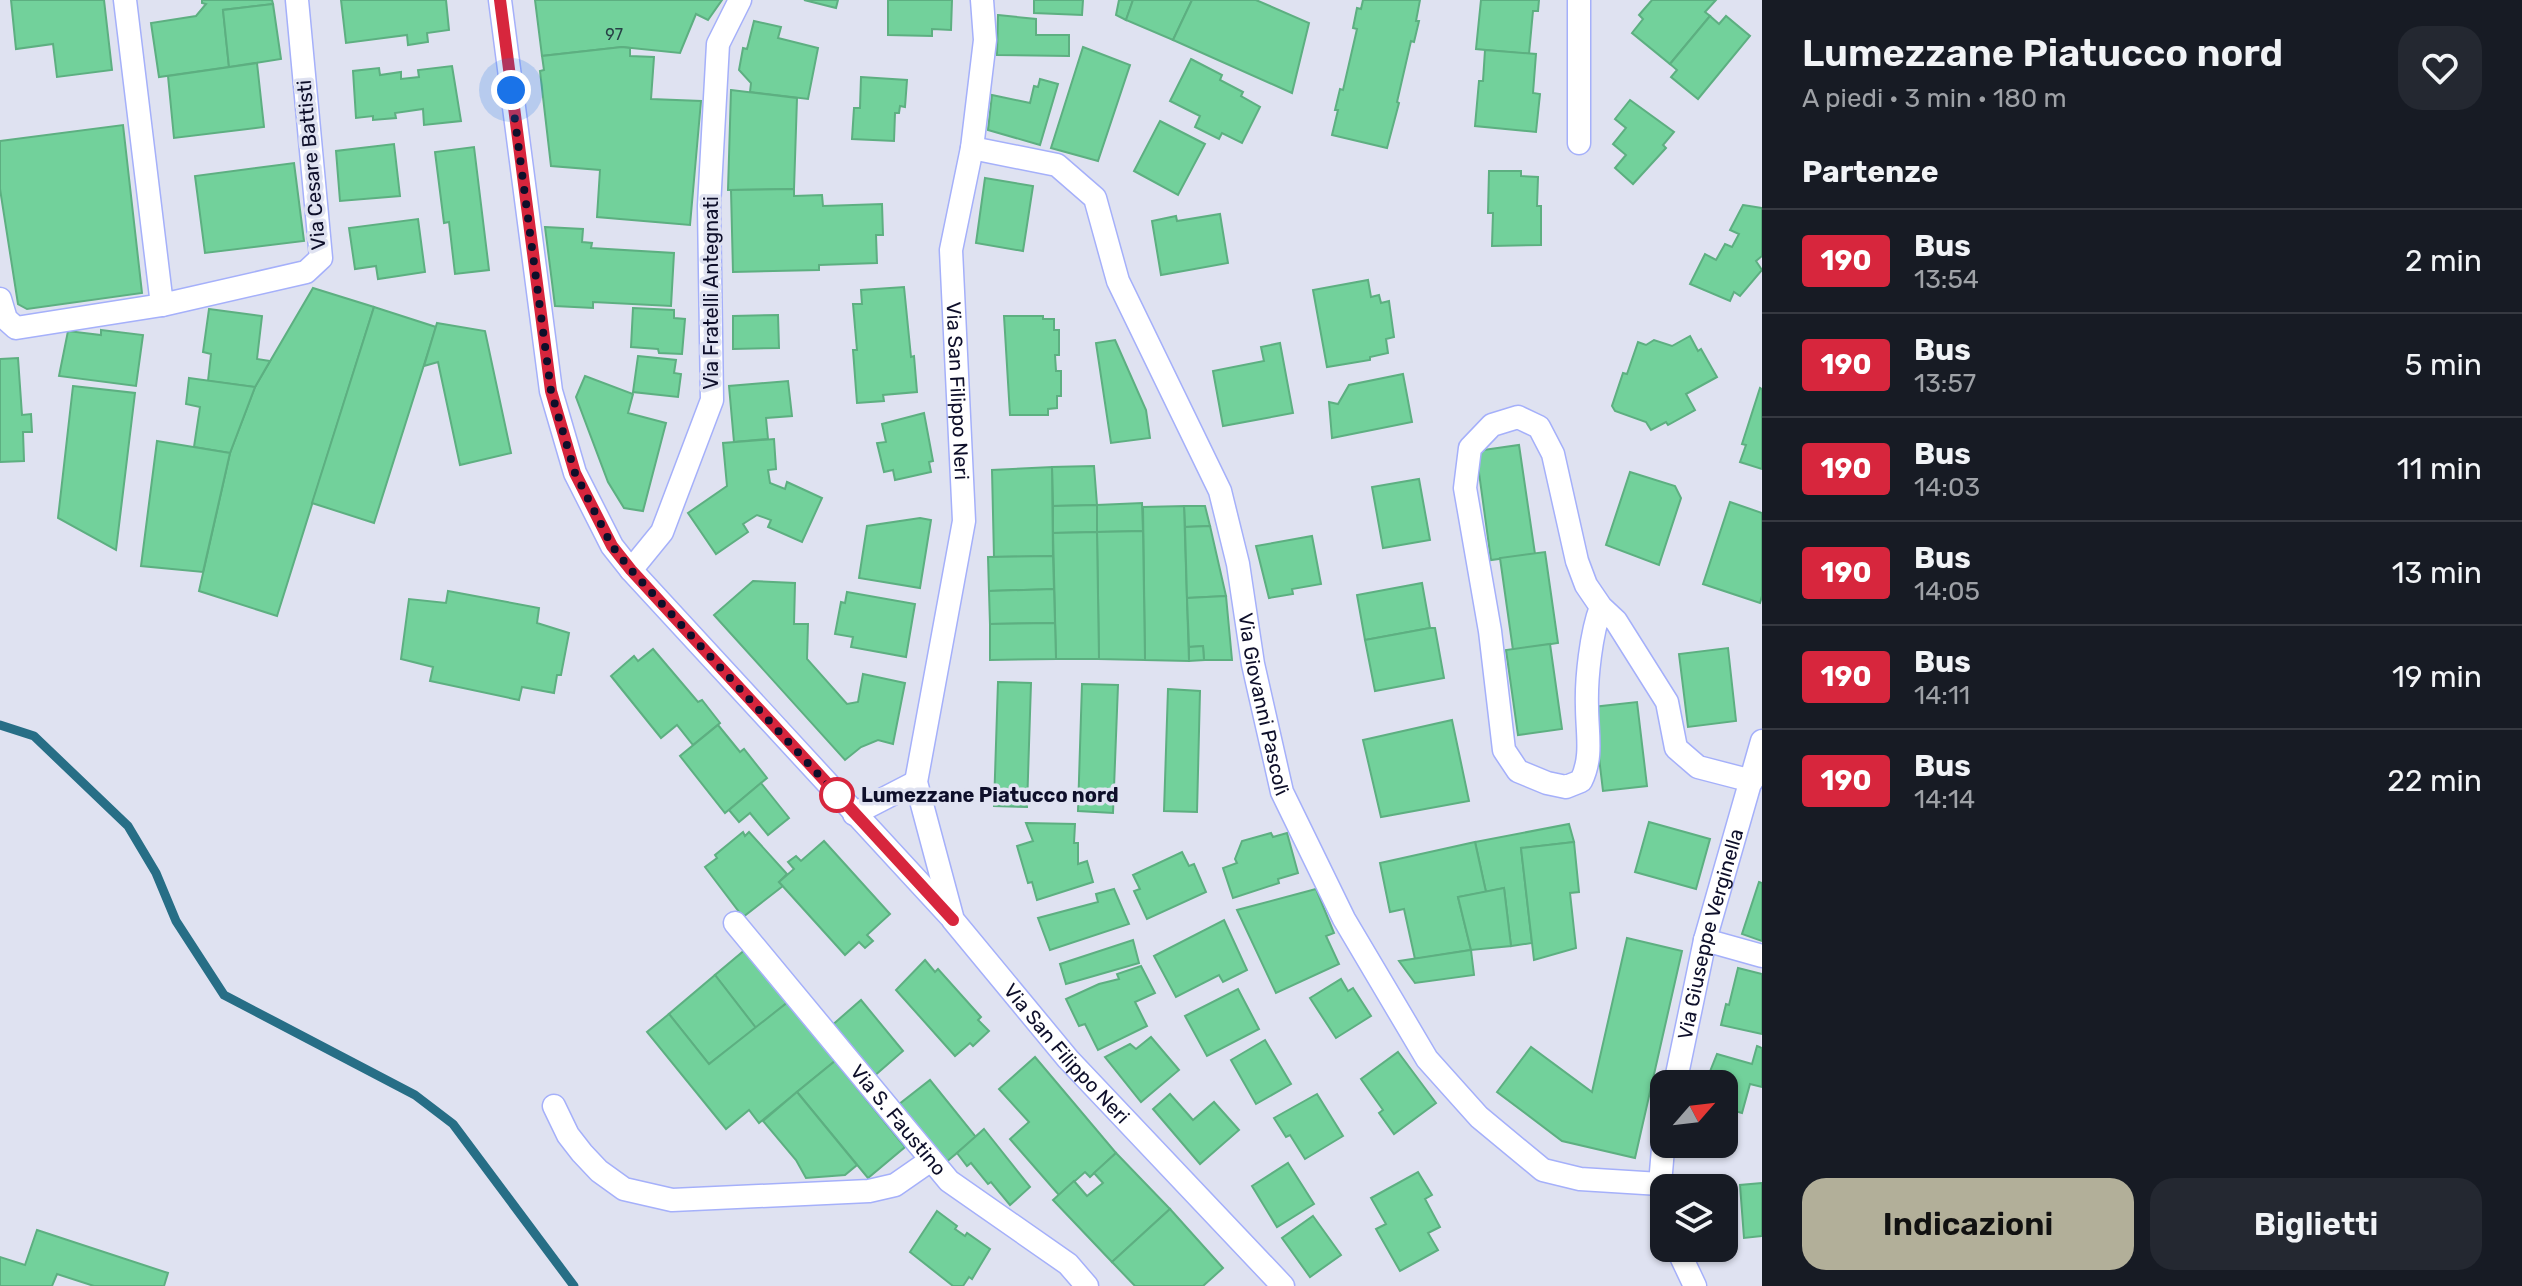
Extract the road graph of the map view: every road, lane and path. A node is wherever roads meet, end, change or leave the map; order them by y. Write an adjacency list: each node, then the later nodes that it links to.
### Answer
1 (125, 0): 10 (street)
2 (297, 0): 10 (street, Via Cesare Battisti)
3 (500, 0): 11 (street)
4 (740, 0): 11 (street, Via Fratelli Antegnati)
5 (982, 0): 8 (street, Via San Filippo Neri)
6 (1579, 0): 7 (street)
7 (1579, 143)
8 (972, 148): 15 (street, Via San Filippo Neri); 24 (street, Via Giovanni Pascoli)
9 (0, 299): 10 (street, Via Cesare Battisti)
10 (162, 305)
11 (631, 570): 16 (street)
12 (1601, 607): 12 (street); 14 (street)
13 (1762, 741): 14 (street, Via Giuseppe Verginella)
14 (1752, 781): 19 (street, Via Giuseppe Verginella)
15 (916, 782): 16 (street); 17 (street, Via San Filippo Neri)
16 (854, 814): 17 (street)
17 (953, 920): 27 (street, Via San Filippo Neri)
18 (735, 923): 23 (street, Via S. Faustino)
19 (1705, 940): 20 (street); 21 (street, Via Giuseppe Verginella)
20 (1762, 956)
21 (1678, 1070)
22 (554, 1106): 23 (street)
23 (931, 1160): 26 (street, Via S. Faustino)
24 (1650, 1190)
25 (1684, 1262): 28 (street)
26 (1087, 1286)
27 (1283, 1286)
28 (1695, 1286)

